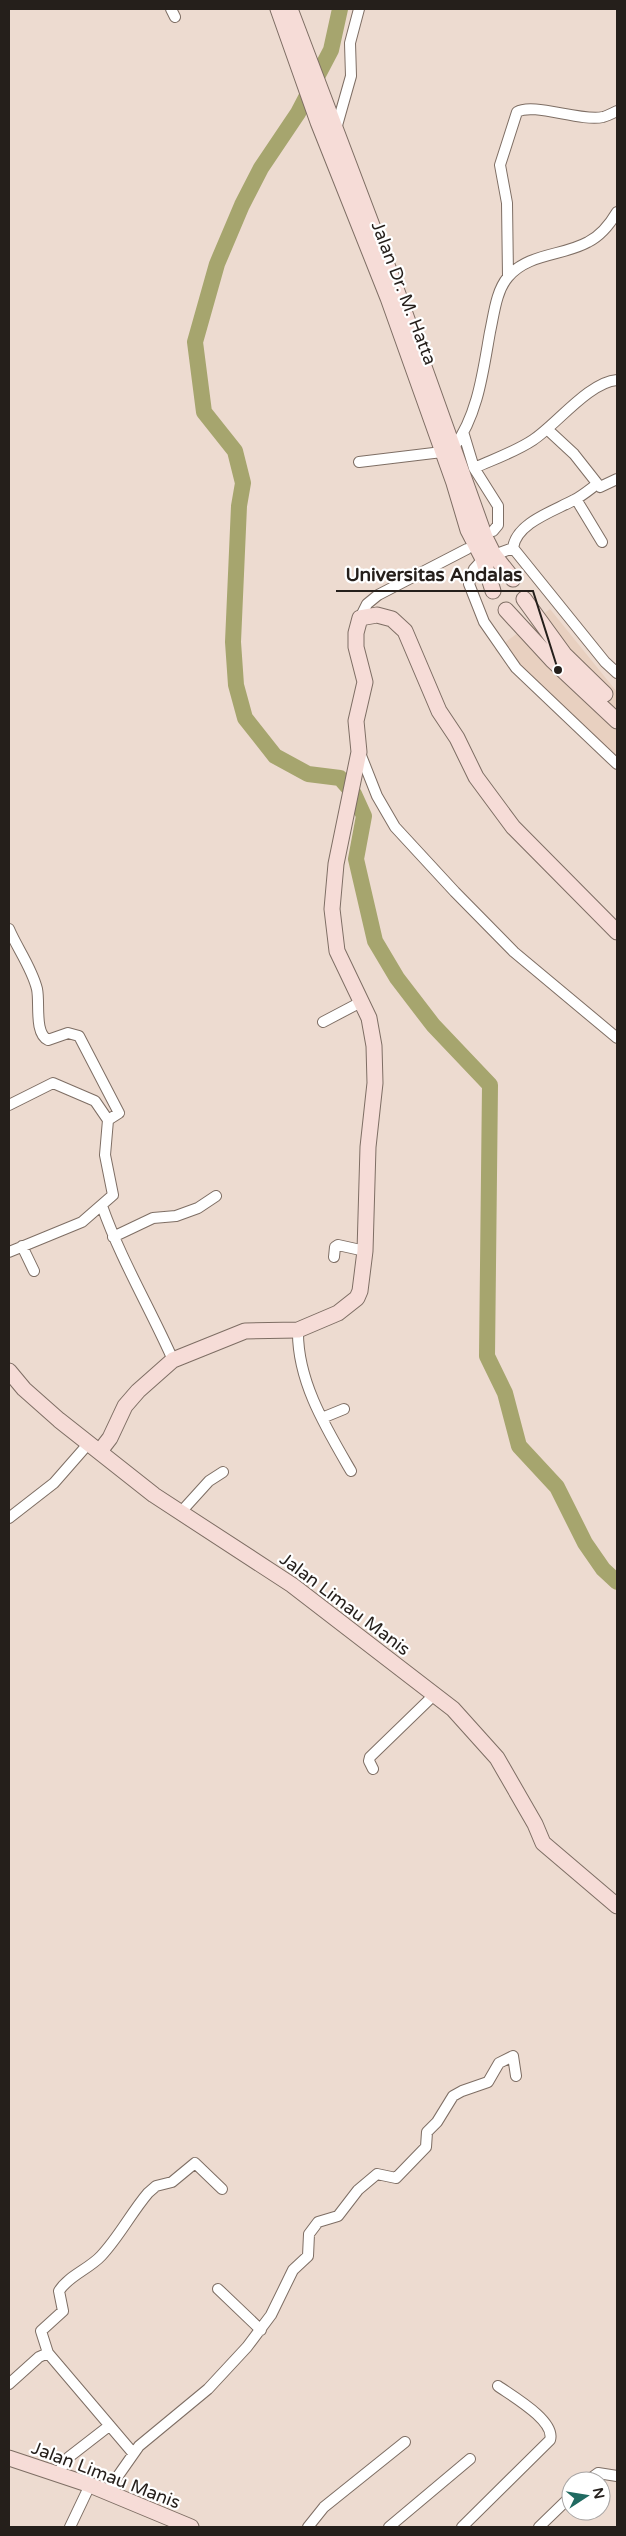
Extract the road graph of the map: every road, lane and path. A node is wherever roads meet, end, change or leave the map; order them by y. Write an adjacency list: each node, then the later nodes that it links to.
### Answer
1 (278, 9): 11 (street, Jalan Dr. M. Hatta)
2 (290, 9): 5 (street, Jalan Dr. M. Hatta)
3 (359, 9): 5 (street)
4 (617, 111): 7 (street)
5 (336, 130): 11 (street, Jalan Dr. M. Hatta)
6 (617, 212): 7 (street)
7 (508, 276): 10 (street)
8 (617, 380): 9 (street)
9 (547, 429): 13 (street); 15 (street)
10 (464, 435): 11 (street); 13 (street)
11 (448, 449): 12 (street); 21 (street, Jalan Dr. M. Hatta)
12 (358, 462)
13 (474, 468): 17 (street)
14 (617, 478): 15 (street)
15 (597, 484): 16 (street)
16 (576, 499): 18 (street); 19 (street)
17 (493, 531)
18 (602, 542)
19 (513, 548): 21 (street); 27 (street)
20 (467, 549): 26 (street)
21 (488, 557): 22 (street, Jalan Dr. M. Hatta); 23 (street, Jalan Dr. M. Hatta); 31 (street)
22 (513, 580): 23 (street); 24 (street)
23 (494, 591): 25 (street)
24 (524, 599): 25 (street); 28 (street)
25 (506, 610): 29 (street)
26 (360, 618): 30 (street); 33 (street)
27 (617, 673)
28 (617, 706)
29 (617, 721)
30 (358, 759): 34 (street); 36 (street)
31 (617, 764)
32 (9, 929): 38 (street)
33 (617, 932)
34 (361, 1002): 35 (street); 43 (street)
35 (323, 1022)
36 (617, 1038)
37 (9, 1105): 38 (street)
38 (108, 1120): 40 (street)
39 (216, 1196): 41 (street)
40 (102, 1206): 41 (street); 42 (street)
41 (113, 1237): 48 (street)
42 (22, 1246): 44 (street); 46 (street)
43 (365, 1251): 45 (street); 47 (street)
44 (9, 1252)
45 (334, 1257)
46 (34, 1271)
47 (292, 1330): 48 (street); 51 (street)
48 (173, 1360): 52 (street)
49 (9, 1371): 52 (street, Jalan Limau Manis)
50 (344, 1409): 51 (street)
51 (322, 1418): 54 (street)
52 (94, 1447): 55 (street, Jalan Limau Manis); 56 (street)
53 (223, 1472): 55 (street)
54 (351, 1472)
55 (180, 1513): 57 (street, Jalan Limau Manis)
56 (9, 1518)
57 (434, 1695): 58 (street); 59 (street, Jalan Limau Manis)
58 (373, 1768)
59 (617, 1906)
60 (516, 2076): 63 (street)
61 (222, 2189): 64 (street)
62 (218, 2289): 63 (street)
63 (260, 2330): 69 (street)
64 (48, 2353): 65 (street); 67 (street)
65 (9, 2384)
66 (498, 2386): 80 (street)
67 (109, 2426): 69 (street); 72 (street)
68 (405, 2442): 78 (street)
69 (133, 2453): 74 (street)
70 (9, 2458): 72 (street, Jalan Limau Manis)
71 (470, 2460): 79 (street)
72 (57, 2474): 73 (street, Jalan Limau Manis)
73 (90, 2486): 74 (street, Jalan Limau Manis); 76 (street)
74 (106, 2492): 77 (street, Jalan Limau Manis)
75 (561, 2506): 81 (street)
76 (70, 2527)
77 (190, 2527)
78 (308, 2527)
79 (389, 2527)
80 (462, 2527)
81 (539, 2527)

